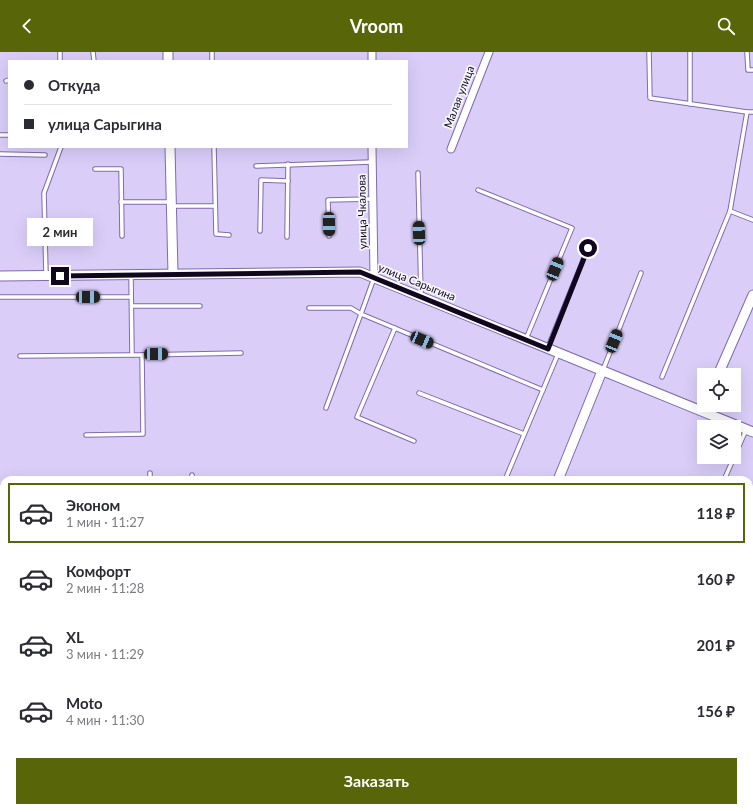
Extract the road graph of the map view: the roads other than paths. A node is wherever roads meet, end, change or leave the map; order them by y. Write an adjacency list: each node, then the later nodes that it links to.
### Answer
1 (489, 52): 13 (street, Малая улица)
2 (649, 52): 6 (lane)
3 (690, 52): 6 (lane)
4 (747, 52): 5 (lane)
5 (753, 70)
6 (690, 104): 7 (lane)
7 (747, 112): 8 (lane); 27 (lane)
8 (753, 112)
9 (61, 148): 39 (lane)
10 (170, 148): 25 (street)
11 (214, 148): 26 (lane)
12 (372, 148): 16 (street, улица Чкалова)
13 (451, 149)
14 (0, 154): 15 (lane)
15 (44, 155)
16 (372, 162): 17 (lane); 23 (street, улица Чкалова)
17 (288, 164): 18 (lane); 21 (lane)
18 (256, 166)
19 (95, 170): 24 (lane)
20 (418, 174): 42 (lane)
21 (288, 181): 29 (lane); 33 (lane)
22 (478, 190): 50 (lane)
23 (372, 199): 32 (lane); 40 (street, улица Чкалова)
24 (121, 202): 25 (lane); 31 (lane)
25 (172, 204): 26 (lane); 36 (street)
26 (215, 206): 30 (lane)
27 (730, 211): 28 (lane); 59 (lane)
28 (753, 220)
29 (260, 231)
30 (229, 235)
31 (122, 236)
32 (329, 236)
33 (287, 237)
34 (588, 248): 51 (lane)
35 (641, 273): 58 (lane)
36 (173, 274): 37 (street, улица Сарыгина); 40 (street, улица Сарыгина)
37 (131, 275): 39 (street, улица Сарыгина); 44 (lane)
38 (0, 276): 39 (street, улица Сарыгина)
39 (46, 276)
40 (374, 277): 42 (street, улица Сарыгина); 48 (lane)
41 (753, 295): 57 (street)
42 (421, 296): 50 (street, улица Сарыгина)
43 (0, 297): 44 (lane)
44 (132, 297): 45 (lane)
45 (132, 306): 46 (lane); 54 (lane)
46 (200, 306)
47 (309, 308): 48 (lane)
48 (361, 314): 49 (lane); 63 (lane)
49 (395, 328): 60 (lane); 68 (lane)
50 (526, 340): 51 (street, улица Сарыгина)
51 (548, 349): 52 (street, улица Сарыгина)
52 (558, 353): 58 (street, улица Сарыгина); 60 (lane)
53 (241, 354): 55 (lane)
54 (132, 355): 55 (lane); 56 (lane)
55 (142, 355): 67 (lane)
56 (20, 356)
57 (721, 368)
58 (602, 371): 62 (street, улица Сарыгина); 70 (street)
59 (662, 377)
60 (543, 390): 66 (lane)
61 (420, 394): 66 (lane)
62 (697, 405)
63 (326, 408)
64 (712, 412): 65 (street, улица Сарыгина)
65 (750, 431): 71 (lane)
66 (524, 434): 69 (lane)
67 (86, 435)
68 (414, 441)
69 (507, 476)
70 (560, 476)
71 (726, 476)

